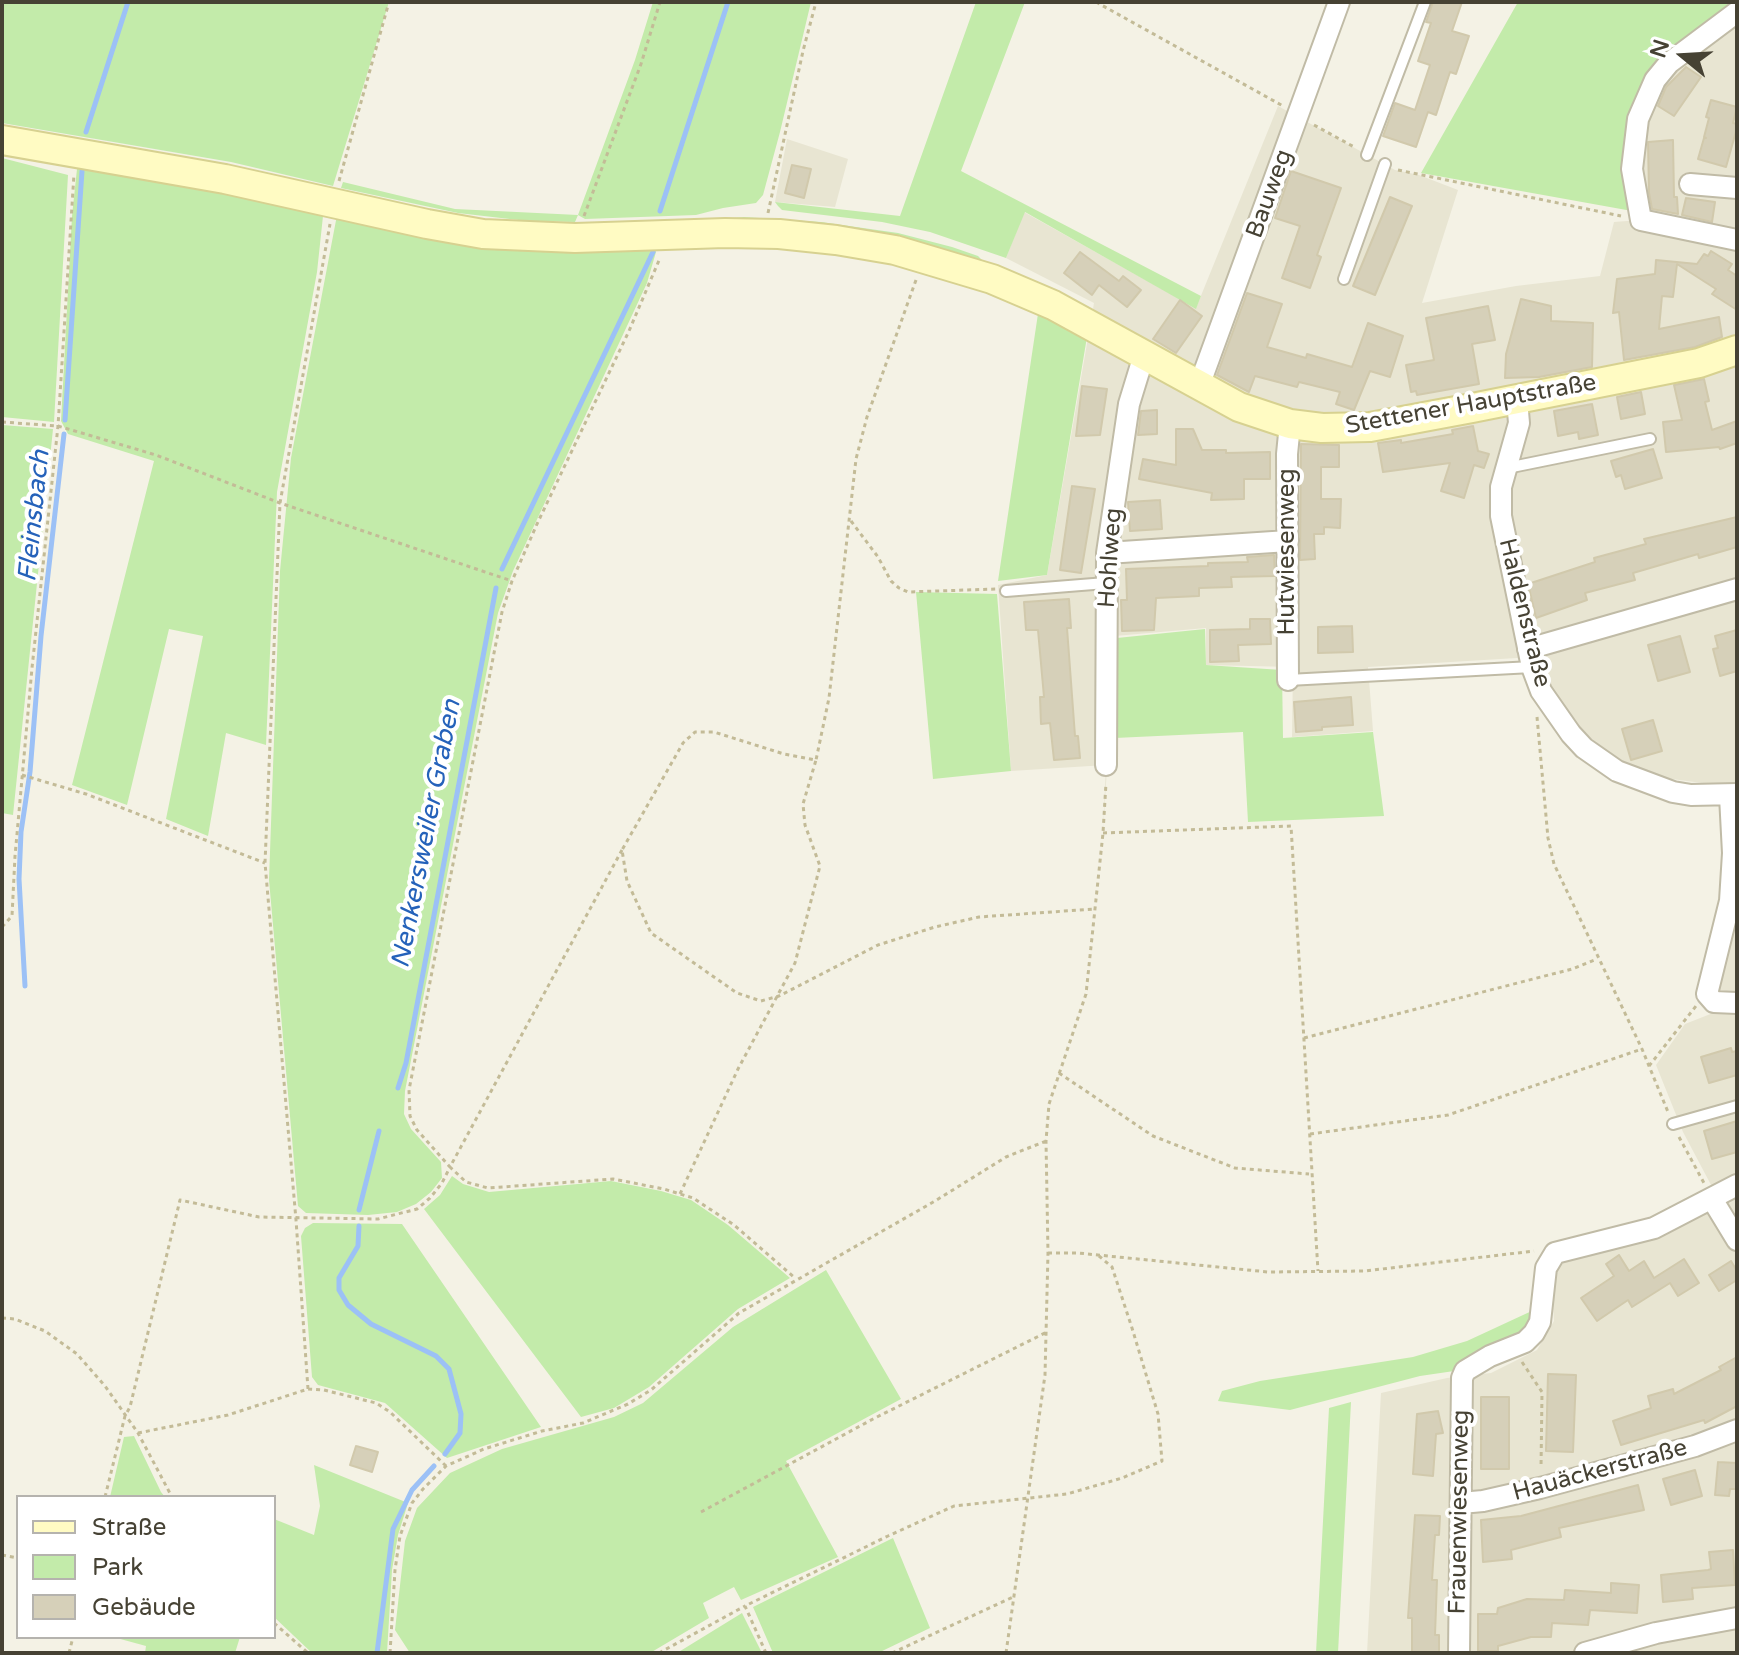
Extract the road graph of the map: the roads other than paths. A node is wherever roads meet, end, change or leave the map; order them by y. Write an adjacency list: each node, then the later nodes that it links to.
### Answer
1 (1339, 2): 13 (street, Bauweg)
2 (1425, 2): 5 (lane)
3 (1737, 12): 9 (street)
4 (2, 140): 12 (street, Stettener Hauptstraße)
5 (1367, 155)
6 (1385, 164): 10 (lane)
7 (1690, 184): 8 (street)
8 (1737, 188)
9 (1737, 240)
10 (1344, 279)
11 (1737, 350): 14 (street, Stettener Hauptstraße)
12 (1144, 355): 13 (street, Stettener Hauptstraße); 19 (street, Hohlweg)
13 (1199, 386): 15 (street, Stettener Hauptstraße)
14 (1517, 400): 15 (street, Stettener Hauptstraße); 17 (street, Haldenstraße)
15 (1290, 424): 18 (street, Hutwiesenweg)
16 (1650, 439): 17 (lane)
17 (1505, 469): 23 (street, Haldenstraße)
18 (1288, 541): 19 (street); 24 (street, Hutwiesenweg)
19 (1107, 553): 20 (street, Hohlweg)
20 (1106, 583): 22 (lane); 25 (street, Hohlweg)
21 (1737, 589): 23 (street)
22 (1006, 591)
23 (1530, 658): 24 (lane); 26 (street, Haldenstraße)
24 (1288, 680)
25 (1106, 765)
26 (1733, 795): 27 (street)
27 (1737, 1003)
28 (1737, 1106): 29 (lane)
29 (1673, 1124)
30 (1737, 1185): 31 (street)
31 (1712, 1199): 32 (street); 34 (street, Frauenwiesenweg)
32 (1737, 1240)
33 (1737, 1430): 34 (street, Hauäckerstraße)
34 (1461, 1503): 37 (street, Frauenwiesenweg)
35 (1737, 1618): 36 (street)
36 (1624, 1648): 38 (street)
37 (1459, 1653)
38 (1585, 1653)

